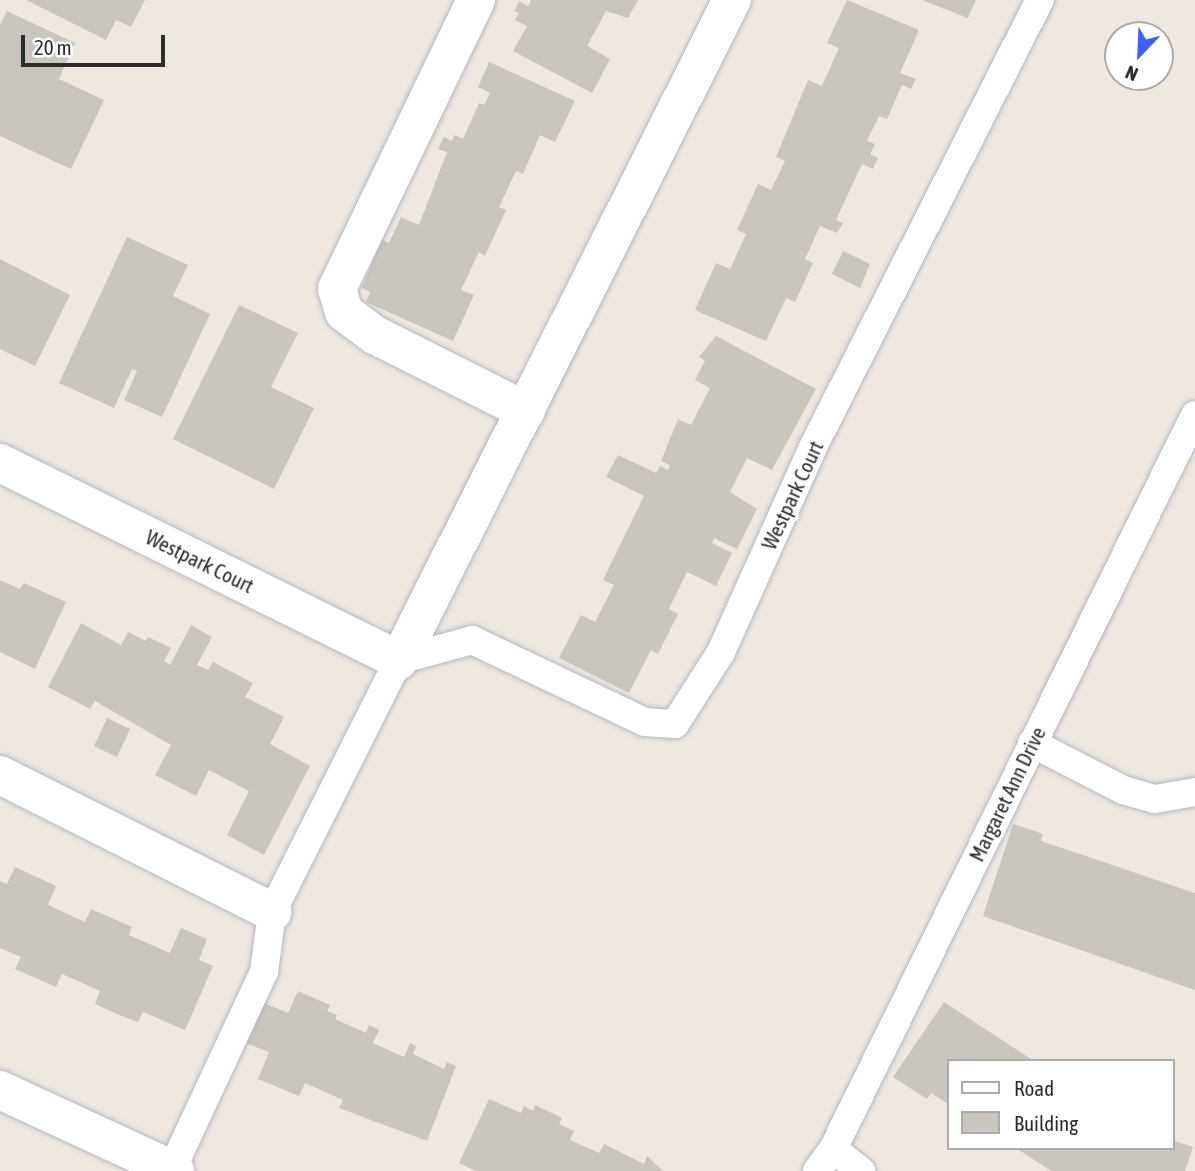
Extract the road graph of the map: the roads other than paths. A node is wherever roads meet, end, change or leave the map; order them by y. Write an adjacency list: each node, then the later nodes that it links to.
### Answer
1 (476, 0): 4 (street)
2 (732, 0): 4 (street)
3 (1041, 0): 7 (lane, Westpark Court)
4 (526, 411): 7 (street)
5 (1195, 415): 8 (lane, Margaret Ann Drive)
6 (0, 463): 7 (street, Westpark Court)
7 (399, 660): 11 (lane)
8 (1032, 743): 10 (lane); 13 (lane, Margaret Ann Drive)
9 (0, 775): 11 (street)
10 (1195, 792)
11 (272, 912): 14 (lane)
12 (0, 1090): 14 (street)
13 (825, 1160): 15 (lane)
14 (173, 1171)
15 (862, 1171)

